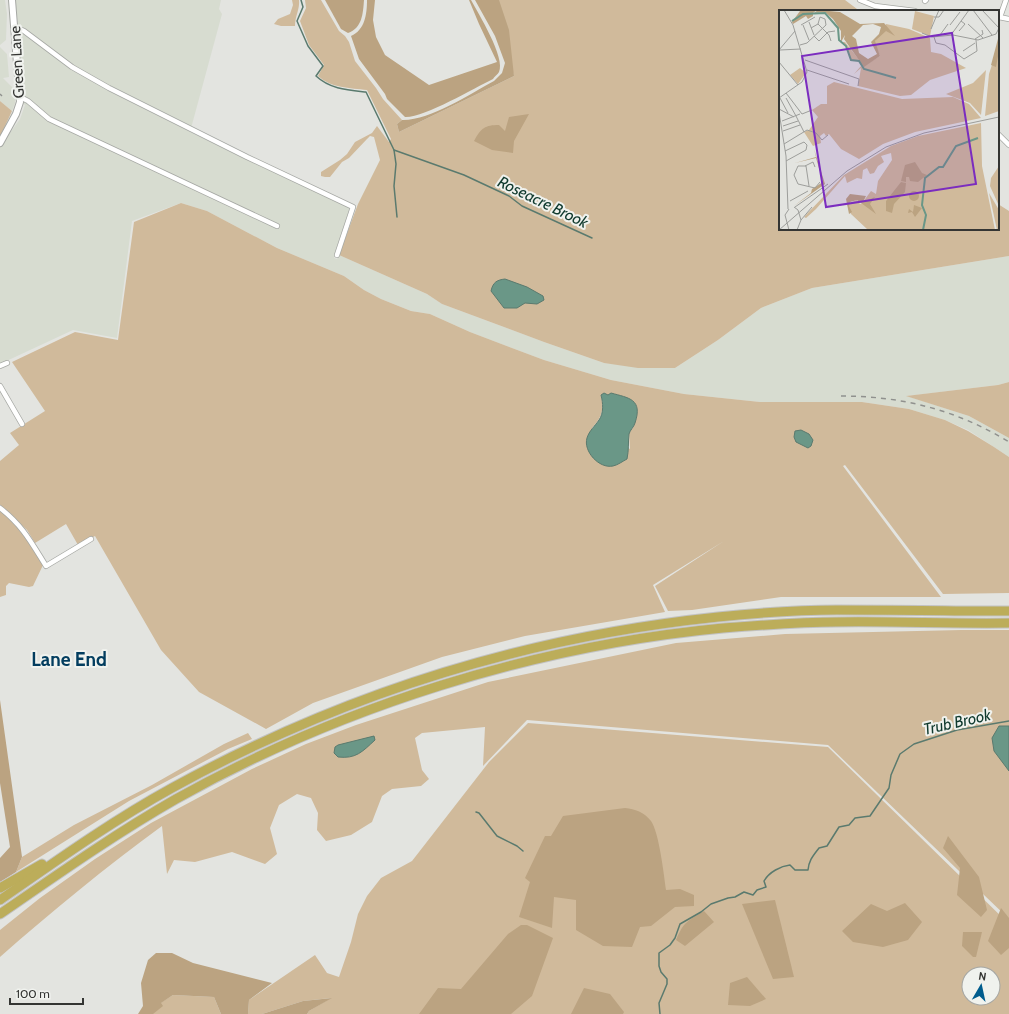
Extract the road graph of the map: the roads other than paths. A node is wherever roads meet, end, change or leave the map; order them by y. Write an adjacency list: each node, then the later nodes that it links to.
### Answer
1 (12, 0): 7 (street, Green Lane)
2 (860, 0): 4 (street)
3 (1006, 0): 5 (street)
4 (886, 10)
5 (999, 17): 6 (street)
6 (1009, 19)
7 (15, 27): 8 (street, Green Lane); 13 (street)
8 (20, 97): 10 (street, Green Lane); 12 (street)
9 (999, 135): 11 (street)
10 (0, 143)
11 (1009, 145)
12 (277, 226)
13 (337, 255)
14 (7, 363): 15 (street)
15 (0, 366)
16 (0, 386): 17 (street)
17 (22, 424)
18 (0, 508): 19 (street)
19 (91, 539)
20 (1009, 611): 22 (highway)
21 (1009, 623): 23 (highway)
22 (94, 834): 24 (highway); 25 (highway)
23 (73, 863): 26 (highway); 27 (highway)
24 (0, 888)
25 (0, 900)
26 (0, 914)
27 (0, 922)

